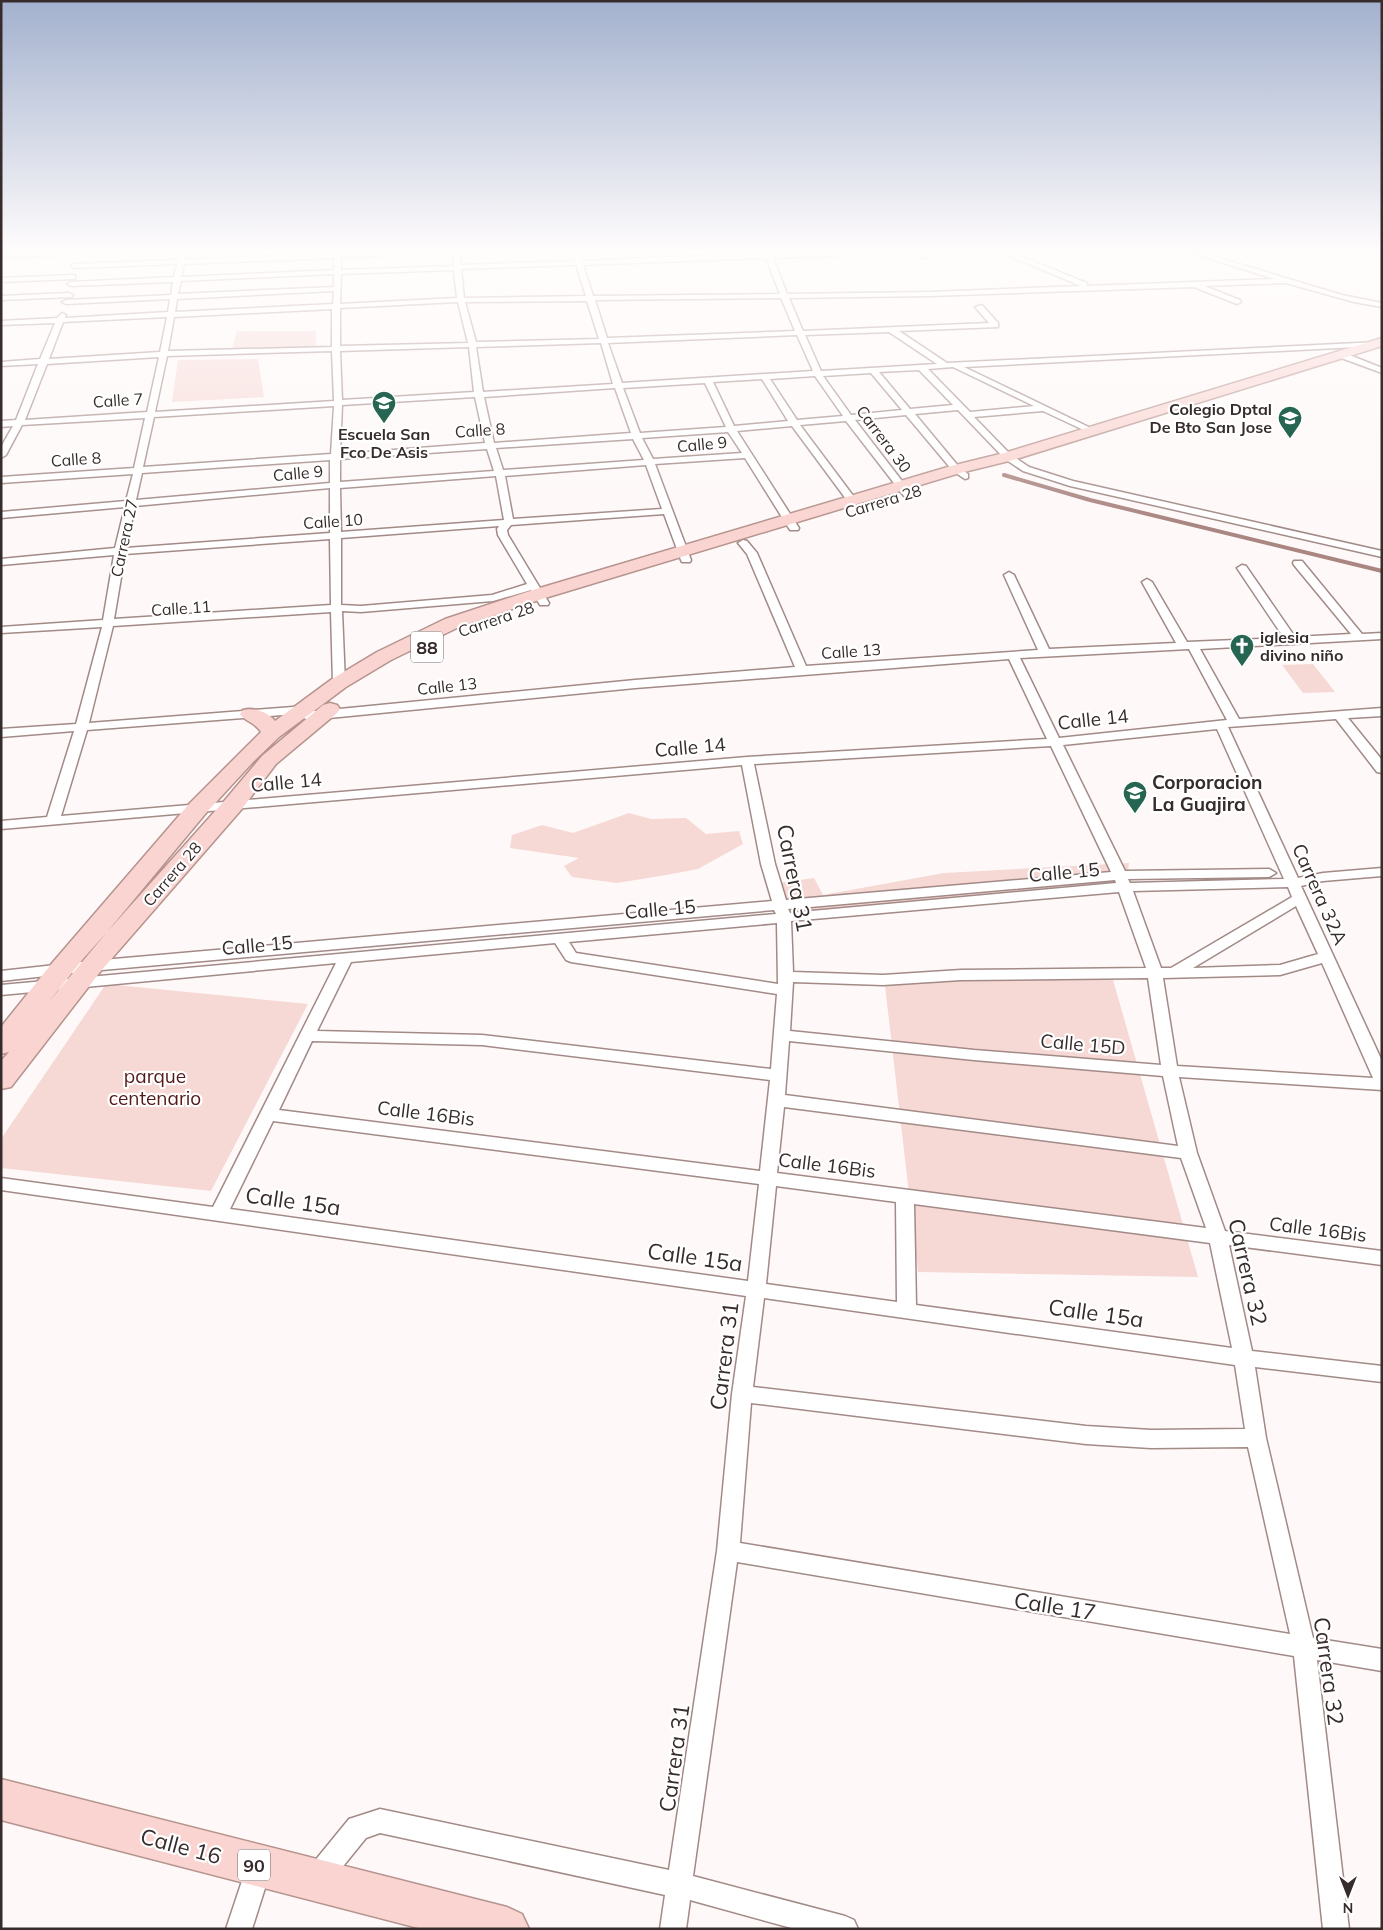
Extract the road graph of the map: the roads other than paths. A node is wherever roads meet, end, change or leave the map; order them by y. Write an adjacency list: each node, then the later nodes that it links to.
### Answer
1 (51, 343): 14 (street)
2 (166, 343): 12 (street, Carrera 27)
3 (336, 343): 11 (street)
4 (513, 343): 10 (street)
5 (605, 343): 23 (street)
6 (804, 343): 20 (street, Carrera 30)
7 (913, 343): 16 (street)
8 (1378, 343): 16 (street, Calle 7)
9 (1379, 343): 13 (highway, Carrera 28 / 88)
10 (472, 344): 11 (street); 24 (street)
11 (336, 349): 12 (street); 25 (street)
12 (164, 354): 14 (street); 29 (street, Carrera 27)
13 (1339, 354): 19 (street); 36 (highway, Carrera 28 / 88)
14 (43, 361): 15 (street); 32 (street)
15 (1, 364)
16 (949, 365): 17 (street, Calle 7); 27 (street)
17 (921, 367): 18 (street, Calle 7); 26 (street)
18 (873, 370): 20 (street, Calle 7); 28 (street)
19 (1382, 371)
20 (818, 374): 21 (street, Calle 7); 31 (street, Carrera 30)
21 (764, 377): 22 (street, Calle 7); 33 (street)
22 (708, 380): 23 (street, Calle 7); 35 (street)
23 (618, 385): 24 (street, Calle 7); 37 (street)
24 (479, 395): 25 (street, Calle 7); 38 (street)
25 (338, 402): 29 (street, Calle 7); 41 (street)
26 (961, 407): 28 (street, Calle 8); 30 (street)
27 (1046, 408): 30 (street); 36 (street)
28 (909, 412): 31 (street, Calle 8); 45 (street)
29 (151, 413): 32 (street, Calle 7); 44 (street, Carrera 27)
30 (969, 415): 42 (street)
31 (848, 417): 33 (street, Calle 8); 49 (street, Carrera 30)
32 (19, 423): 34 (street, Calle 7); 39 (street)
33 (794, 423): 35 (street, Calle 8); 50 (street)
34 (1, 424)
35 (731, 429): 37 (street, Calle 8); 40 (street)
36 (1093, 431): 42 (highway, Carrera 28 / 88)
37 (636, 435): 38 (street, Calle 8); 43 (street)
38 (490, 445): 41 (street, Calle 8); 46 (street)
39 (1, 455)
40 (747, 455): 43 (street, Calle 9); 55 (street)
41 (335, 456): 44 (street, Calle 8); 48 (street)
42 (1008, 457): 45 (highway, Carrera 28 / 88); 59 (street)
43 (650, 463): 46 (street, Calle 9); 52 (street)
44 (138, 470): 47 (street, Calle 8); 51 (street, Carrera 27)
45 (961, 472): 49 (highway, Carrera 28 / 88)
46 (500, 474): 48 (street, Calle 9); 54 (street)
47 (1, 480)
48 (336, 485): 51 (street, Calle 9); 56 (street)
49 (904, 490): 50 (highway, Carrera 28 / 88); 55 (highway, Carrera 28 / 88)
50 (852, 500): 55 (highway, Carrera 28 / 88)
51 (131, 503): 53 (street, Calle 9); 58 (street, Carrera 27)
52 (668, 510): 54 (street, Calle 10); 60 (street)
53 (1, 515)
54 (509, 522): 56 (street, Calle 10); 66 (street)
55 (791, 523): 57 (highway, Carrera 28 / 88); 60 (highway, Carrera 28 / 88)
56 (335, 536): 58 (street, Calle 10); 67 (street)
57 (743, 543): 60 (highway, Carrera 28 / 88); 77 (street)
58 (120, 552): 61 (street, Calle 10); 68 (street, Carrera 27)
59 (1382, 554)
60 (685, 555): 66 (highway, Carrera 28 / 88)
61 (1, 562)
62 (1298, 562): 72 (street)
63 (1242, 568): 73 (street)
64 (1009, 575): 75 (street)
65 (1147, 582): 74 (street, Carrera 32A)
66 (538, 594): 67 (street, Calle 11); 78 (highway, Carrera 28 / 88); 82 (highway, Carrera 28 / 88)
67 (336, 611): 68 (street, Calle 11); 78 (street)
68 (108, 626): 69 (street, Calle 11); 71 (street, Calle 11); 85 (street, Carrera 27)
69 (1, 630)
70 (1382, 636): 72 (street, Calle 13)
71 (1, 637)
72 (1359, 637): 73 (street, Calle 13)
73 (1291, 640): 74 (street, Calle 13)
74 (1187, 645): 75 (street, Calle 13); 84 (street, Carrera 32A)
75 (1045, 654): 76 (street, Calle 13)
76 (1013, 656): 77 (street, Calle 13); 88 (street, Carrera 32)
77 (802, 670): 82 (street, Calle 13)
78 (340, 683): 79 (highway, Carrera 28 / 88)
79 (299, 712): 81 (street, Calle 13); 82 (street, Calle 13); 87 (highway, Carrera 28 / 88)
80 (1382, 712): 83 (street, Calle 14)
81 (250, 714): 85 (street, Calle 13); 87 (highway)
82 (323, 714): 91 (highway, Carrera 28 / 88)
83 (1339, 715): 84 (street, Calle 14); 90 (street)
84 (1228, 724): 88 (street, Calle 14); 96 (street, Carrera 32A)
85 (82, 726): 86 (street, Calle 13); 93 (street, Carrera 27)
86 (1, 733)
87 (272, 733): 92 (highway, Carrera 28 / 88)
88 (1056, 742): 89 (street, Calle 14); 97 (street, Carrera 32)
89 (747, 761): 91 (street, Calle 14); 99 (street, Carrera 31)
90 (1382, 768)
91 (233, 805): 92 (street, Calle 14); 103 (highway, Carrera 28 / 88)
92 (198, 808): 93 (street, Calle 14); 104 (highway, Carrera 28 / 88)
93 (53, 820): 94 (street, Calle 14)
94 (1, 825)
95 (1382, 872): 96 (street, Calle 15)
96 (1290, 878): 97 (street, Calle 15); 98 (street, Carrera 32A)
97 (1122, 881): 99 (street, Calle 15); 105 (street, Carrera 32)
98 (1300, 898): 101 (street, Carrera 32A); 105 (street)
99 (782, 911): 100 (street, Calle 15); 103 (street, Calle 15); 108 (street, Carrera 31)
100 (559, 938): 102 (street, Calle 15); 108 (street)
101 (1326, 956): 105 (street); 116 (street, Carrera 32A)
102 (346, 957): 107 (street, Calle 15); 112 (street)
103 (91, 966): 104 (street, Calle 15); 107 (highway, Carrera 28 / 88)
104 (62, 968): 106 (street, Calle 15); 109 (highway, Carrera 28 / 88)
105 (1164, 973): 108 (street); 114 (street, Carrera 32)
106 (1, 976)
107 (78, 982): 109 (street, Calle 15); 117 (highway, Carrera 28 / 88)
108 (786, 983): 111 (street, Carrera 31)
109 (51, 984): 110 (street, Calle 15); 113 (highway, Carrera 28 / 88)
110 (1, 990)
111 (782, 1035): 114 (street, Calle 15D); 115 (street, Carrera 31)
112 (307, 1036): 115 (street); 120 (street)
113 (1, 1045)
114 (1170, 1071): 118 (street, Calle 15D); 121 (street, Carrera 32)
115 (779, 1074): 119 (street, Carrera 31)
116 (1382, 1079)
117 (1, 1080)
118 (1382, 1084)
119 (776, 1100): 121 (street); 122 (street, Carrera 31)
120 (268, 1114): 122 (street, Calle 16Bis); 125 (street)
121 (1188, 1152): 126 (street, Carrera 32)
122 (768, 1179): 124 (street, Calle 16Bis); 128 (street, Carrera 31)
123 (1, 1184): 125 (street, Calle 15a)
124 (905, 1197): 126 (street, Calle 16Bis); 129 (street)
125 (218, 1215): 128 (street, Calle 15a)
126 (1218, 1237): 127 (street, Calle 16Bis); 130 (street, Carrera 32)
127 (1382, 1258)
128 (756, 1290): 129 (street, Calle 15a); 132 (street, Carrera 31)
129 (907, 1311): 130 (street, Calle 15a)
130 (1244, 1358): 131 (street, Calle 15a); 133 (street, Carrera 32)
131 (1382, 1374)
132 (742, 1394): 133 (street); 134 (street, Carrera 31)
133 (1256, 1438): 135 (street, Carrera 32)
134 (728, 1551): 135 (street, Calle 17); 140 (street, Carrera 31)
135 (1304, 1647): 136 (street, Calle 17); 146 (street, Carrera 32)
136 (1382, 1660)
137 (1, 1799): 138 (highway, Calle 16 / 90)
138 (259, 1866): 139 (highway, Calle 16 / 90); 142 (street)
139 (315, 1880): 140 (street); 141 (highway, Calle 16 / 90)
140 (680, 1885): 144 (street, Carrera 31); 145 (street)
141 (434, 1920): 143 (highway, Calle 16 / 90)
142 (239, 1929)
143 (507, 1929)
144 (673, 1929)
145 (845, 1929)
146 (1336, 1929)

